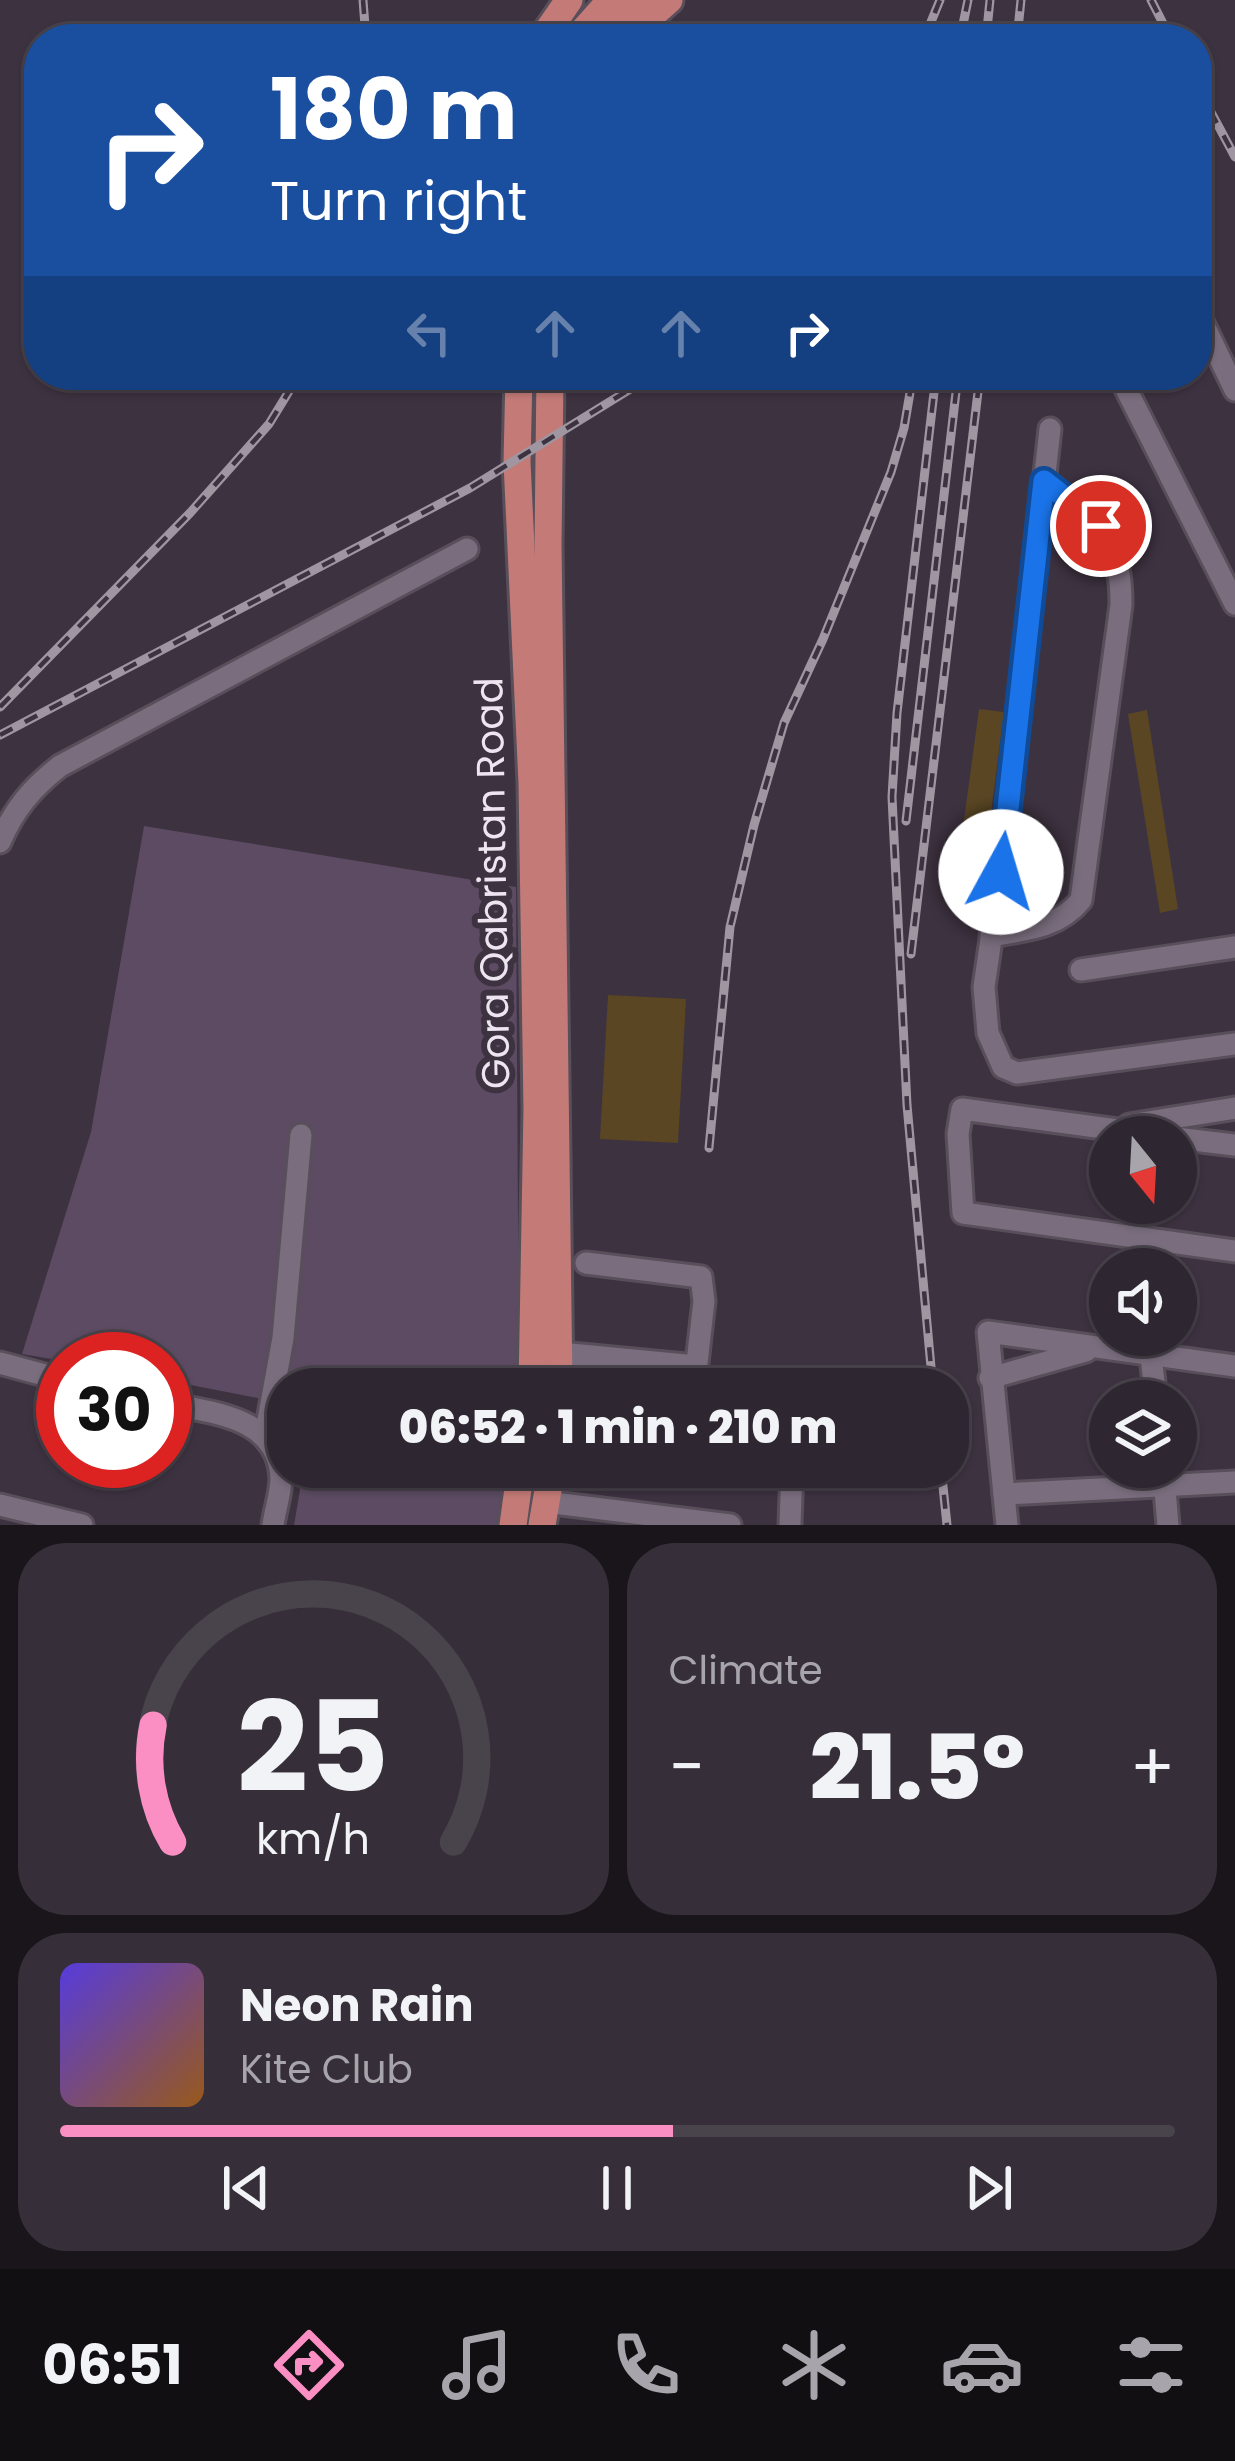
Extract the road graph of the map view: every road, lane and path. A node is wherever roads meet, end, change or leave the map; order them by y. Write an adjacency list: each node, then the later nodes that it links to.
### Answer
1 (611, 0): 4 (main road)
2 (644, 0): 5 (main road)
3 (669, 0): 6 (main road)
4 (590, 24)
5 (618, 24)
6 (643, 24)
7 (1212, 342): 11 (street)
8 (518, 390): 35 (main road, Gora Qabristan Road)
9 (550, 390): 31 (main road, Gora Qabristan Road)
10 (1127, 390): 15 (street)
11 (1235, 390)
12 (1050, 429): 13 (street)
13 (1044, 481): 17 (street); 17 (street)
14 (466, 549): 16 (street)
15 (1235, 604)
16 (0, 842)
17 (991, 936): 20 (street)
18 (1235, 947): 19 (street)
19 (1081, 970)
20 (1235, 1044)
21 (1235, 1108): 22 (street)
22 (1185, 1116)
23 (1089, 1127): 27 (street)
24 (301, 1135): 43 (street)
25 (1197, 1140): 26 (street)
26 (1235, 1145)
27 (1235, 1251)
28 (586, 1263): 38 (street)
29 (1089, 1349): 40 (street)
30 (1089, 1350): 40 (street)
31 (560, 1353): 36 (main road, Gora Qabristan Road); 37 (street)
32 (1151, 1356): 34 (street); 41 (street)
33 (0, 1363): 39 (street)
34 (1235, 1366)
35 (532, 1368)
36 (560, 1368)
37 (644, 1368)
38 (696, 1368)
39 (36, 1373)
40 (990, 1378): 50 (street)
41 (1154, 1380)
42 (192, 1408): 43 (street)
43 (265, 1437): 54 (street)
44 (1197, 1479): 45 (street)
45 (1235, 1482)
46 (1089, 1484): 50 (street)
47 (518, 1488): 55 (main road)
48 (791, 1488): 57 (street)
49 (1165, 1488): 59 (street)
50 (1004, 1494): 58 (street)
51 (0, 1505): 53 (street)
52 (544, 1513): 56 (street)
53 (82, 1525)
54 (273, 1525)
55 (513, 1525)
56 (730, 1525)
57 (790, 1525)
58 (1006, 1525)
59 (1168, 1525)

